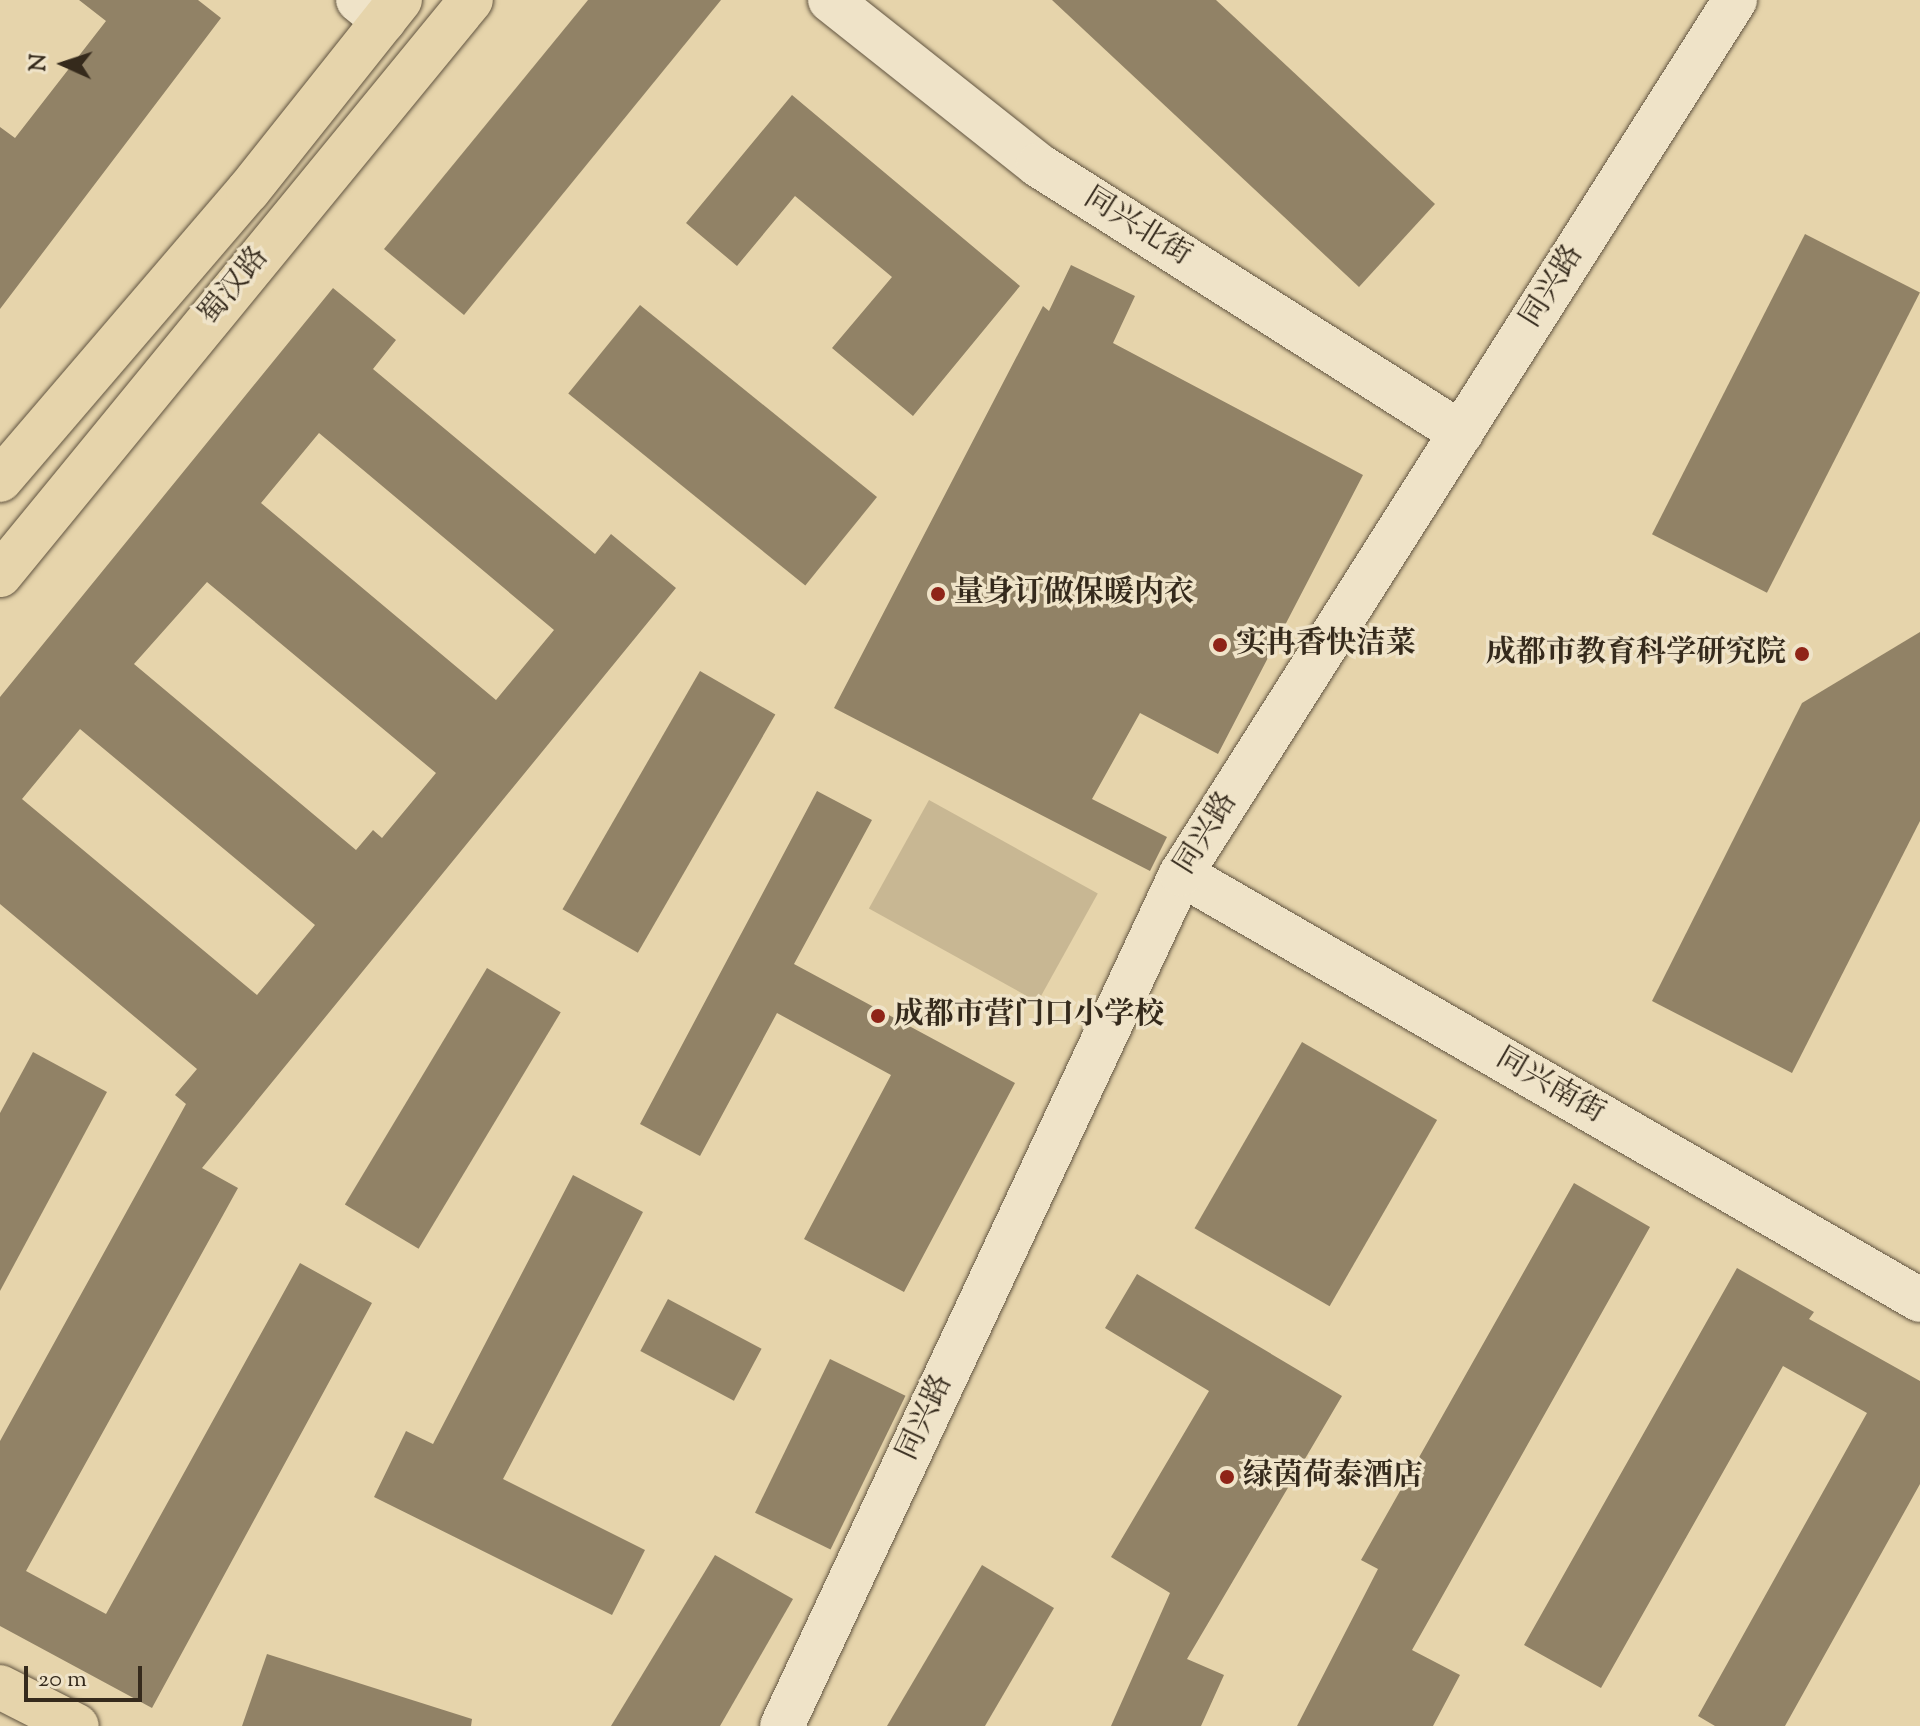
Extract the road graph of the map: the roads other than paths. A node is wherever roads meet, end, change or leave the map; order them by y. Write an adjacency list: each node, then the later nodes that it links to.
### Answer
1 (471, 0): 7 (main road, 蜀汉路)
2 (830, 0): 5 (street, 同兴北街)
3 (1735, 0): 5 (street, 同兴路)
4 (381, 7): 6 (main road, 蜀汉路)
5 (1461, 433): 8 (street, 同兴路)
6 (0, 480)
7 (0, 575)
8 (1181, 874): 9 (street, 同兴南街); 12 (street, 同兴路)
9 (1920, 1300)
10 (0, 1687): 11 (main road)
11 (77, 1726)
12 (782, 1726)

